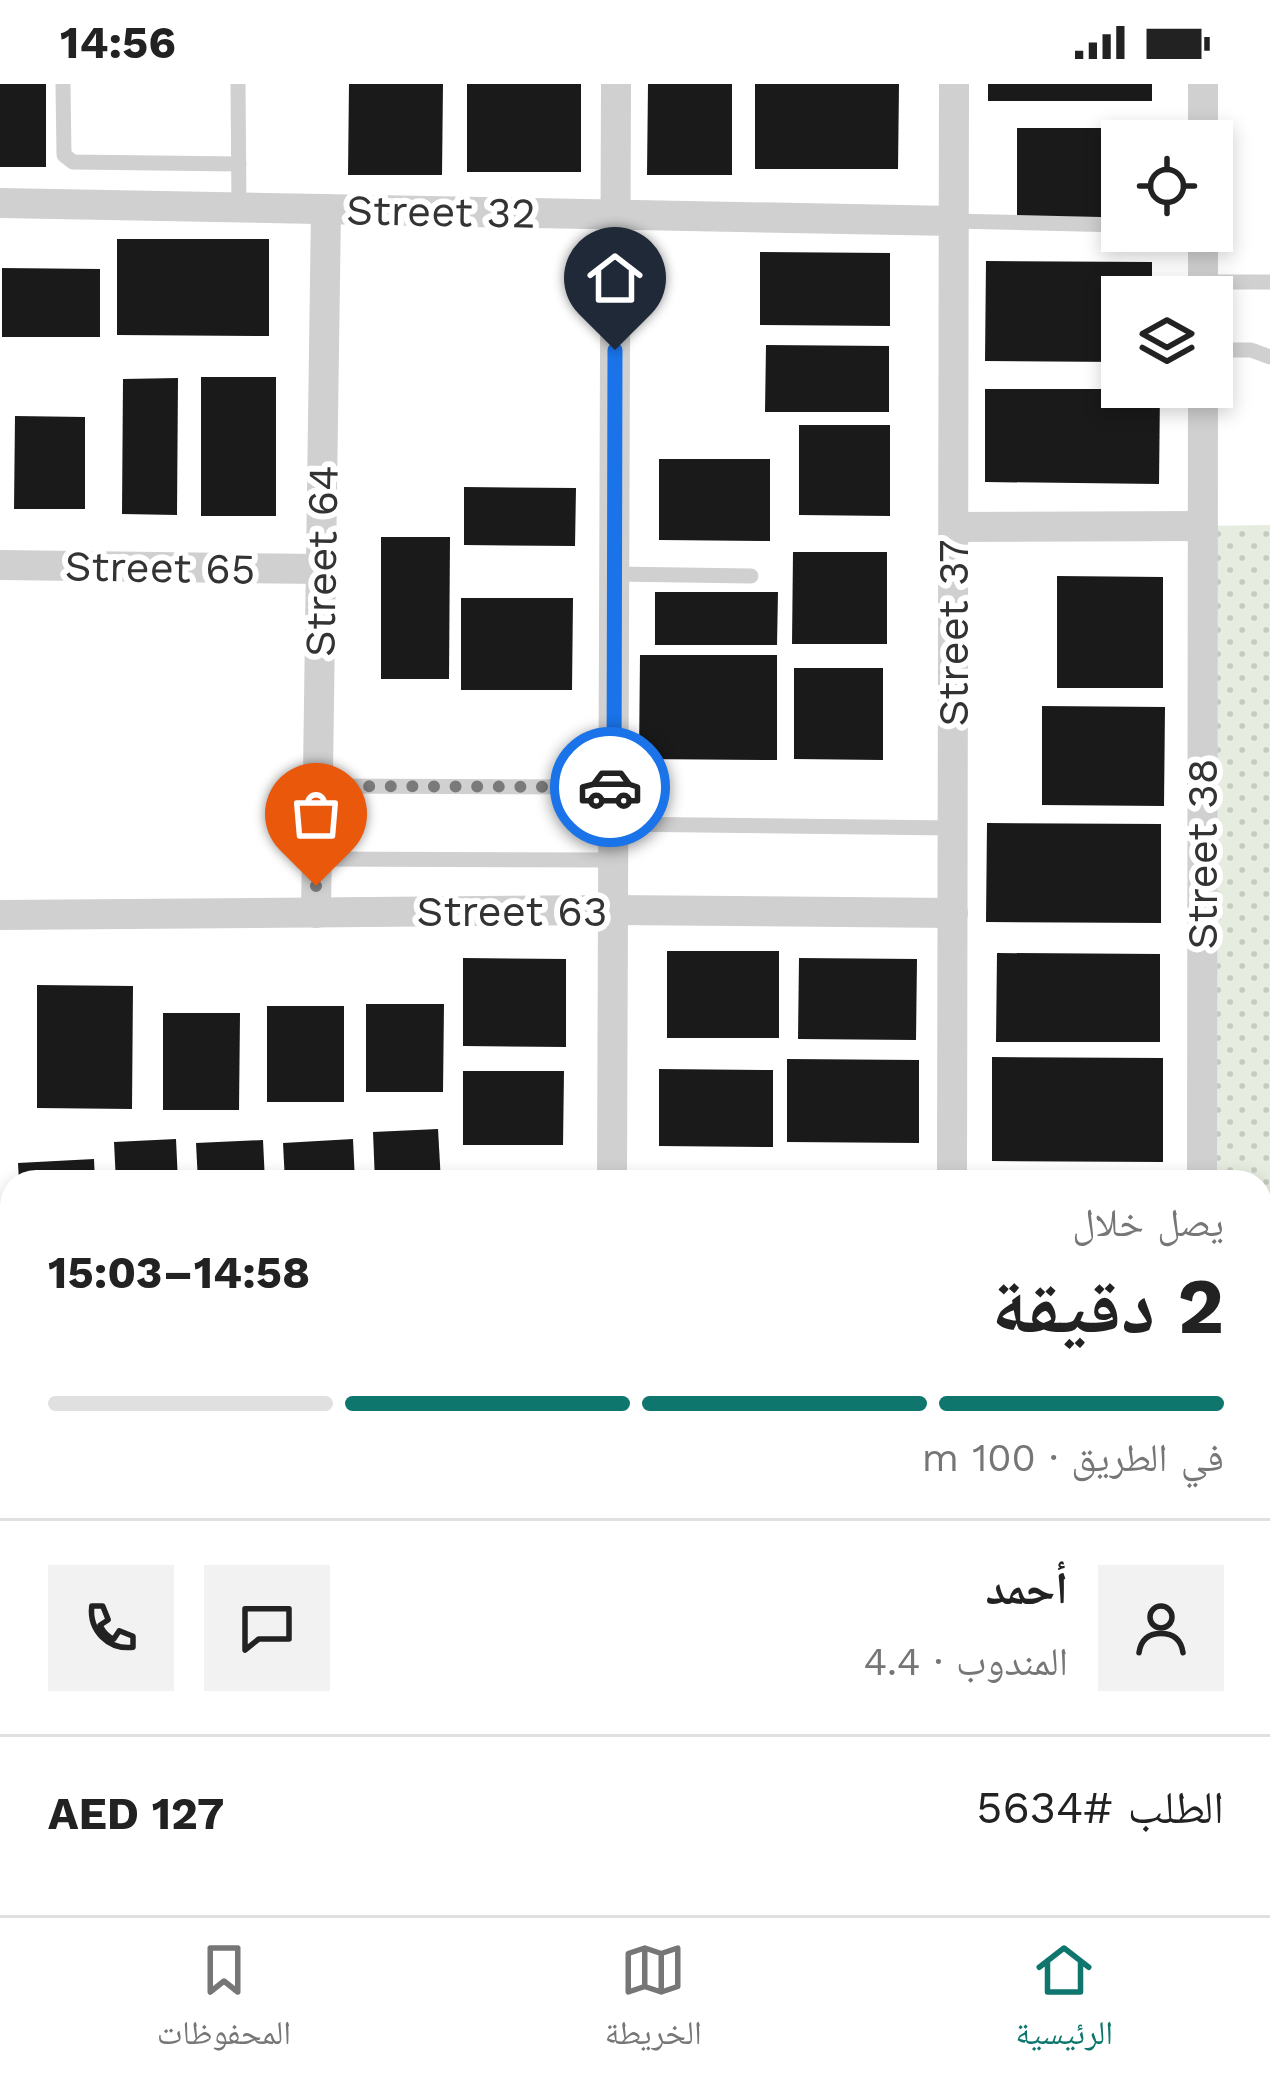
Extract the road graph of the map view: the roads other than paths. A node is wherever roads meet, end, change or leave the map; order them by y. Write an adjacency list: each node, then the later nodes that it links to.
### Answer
1 (64, 84): 7 (lane)
2 (238, 84): 7 (lane)
3 (616, 84): 11 (street)
4 (954, 84): 12 (street, Street 37)
5 (1203, 84): 6 (street)
6 (1203, 120)
7 (239, 164): 9 (lane)
8 (0, 203): 9 (street, Street 32)
9 (238, 208): 10 (street, Street 32)
10 (326, 209): 11 (street, Street 32); 22 (street, Street 64)
11 (616, 214): 12 (street, Street 32); 23 (street)
12 (954, 221): 13 (lane); 20 (street, Street 37)
13 (1101, 224)
14 (1270, 282): 15 (lane)
15 (1233, 286)
16 (1233, 350): 17 (lane)
17 (1270, 357)
18 (1203, 408): 19 (street, Street 38)
19 (1202, 526): 20 (street); 37 (street, Street 38)
20 (954, 527): 28 (street, Street 37)
21 (0, 565): 22 (street, Street 65)
22 (321, 569): 25 (street, Street 64)
23 (614, 574): 24 (lane); 26 (street)
24 (751, 576)
25 (318, 786): 26 (lane); 29 (street, Street 64)
26 (614, 788): 27 (street)
27 (614, 824): 28 (lane); 30 (street)
28 (952, 828): 33 (street, Street 37)
29 (316, 859): 30 (lane); 32 (street, Street 64)
30 (614, 860): 31 (street)
31 (613, 910): 32 (street, Street 63); 33 (street, Street 63); 35 (street)
32 (316, 913): 34 (street, Street 63)
33 (953, 913): 36 (street, Street 37)
34 (0, 915)
35 (612, 1170)
36 (952, 1170)
37 (1202, 1170)

